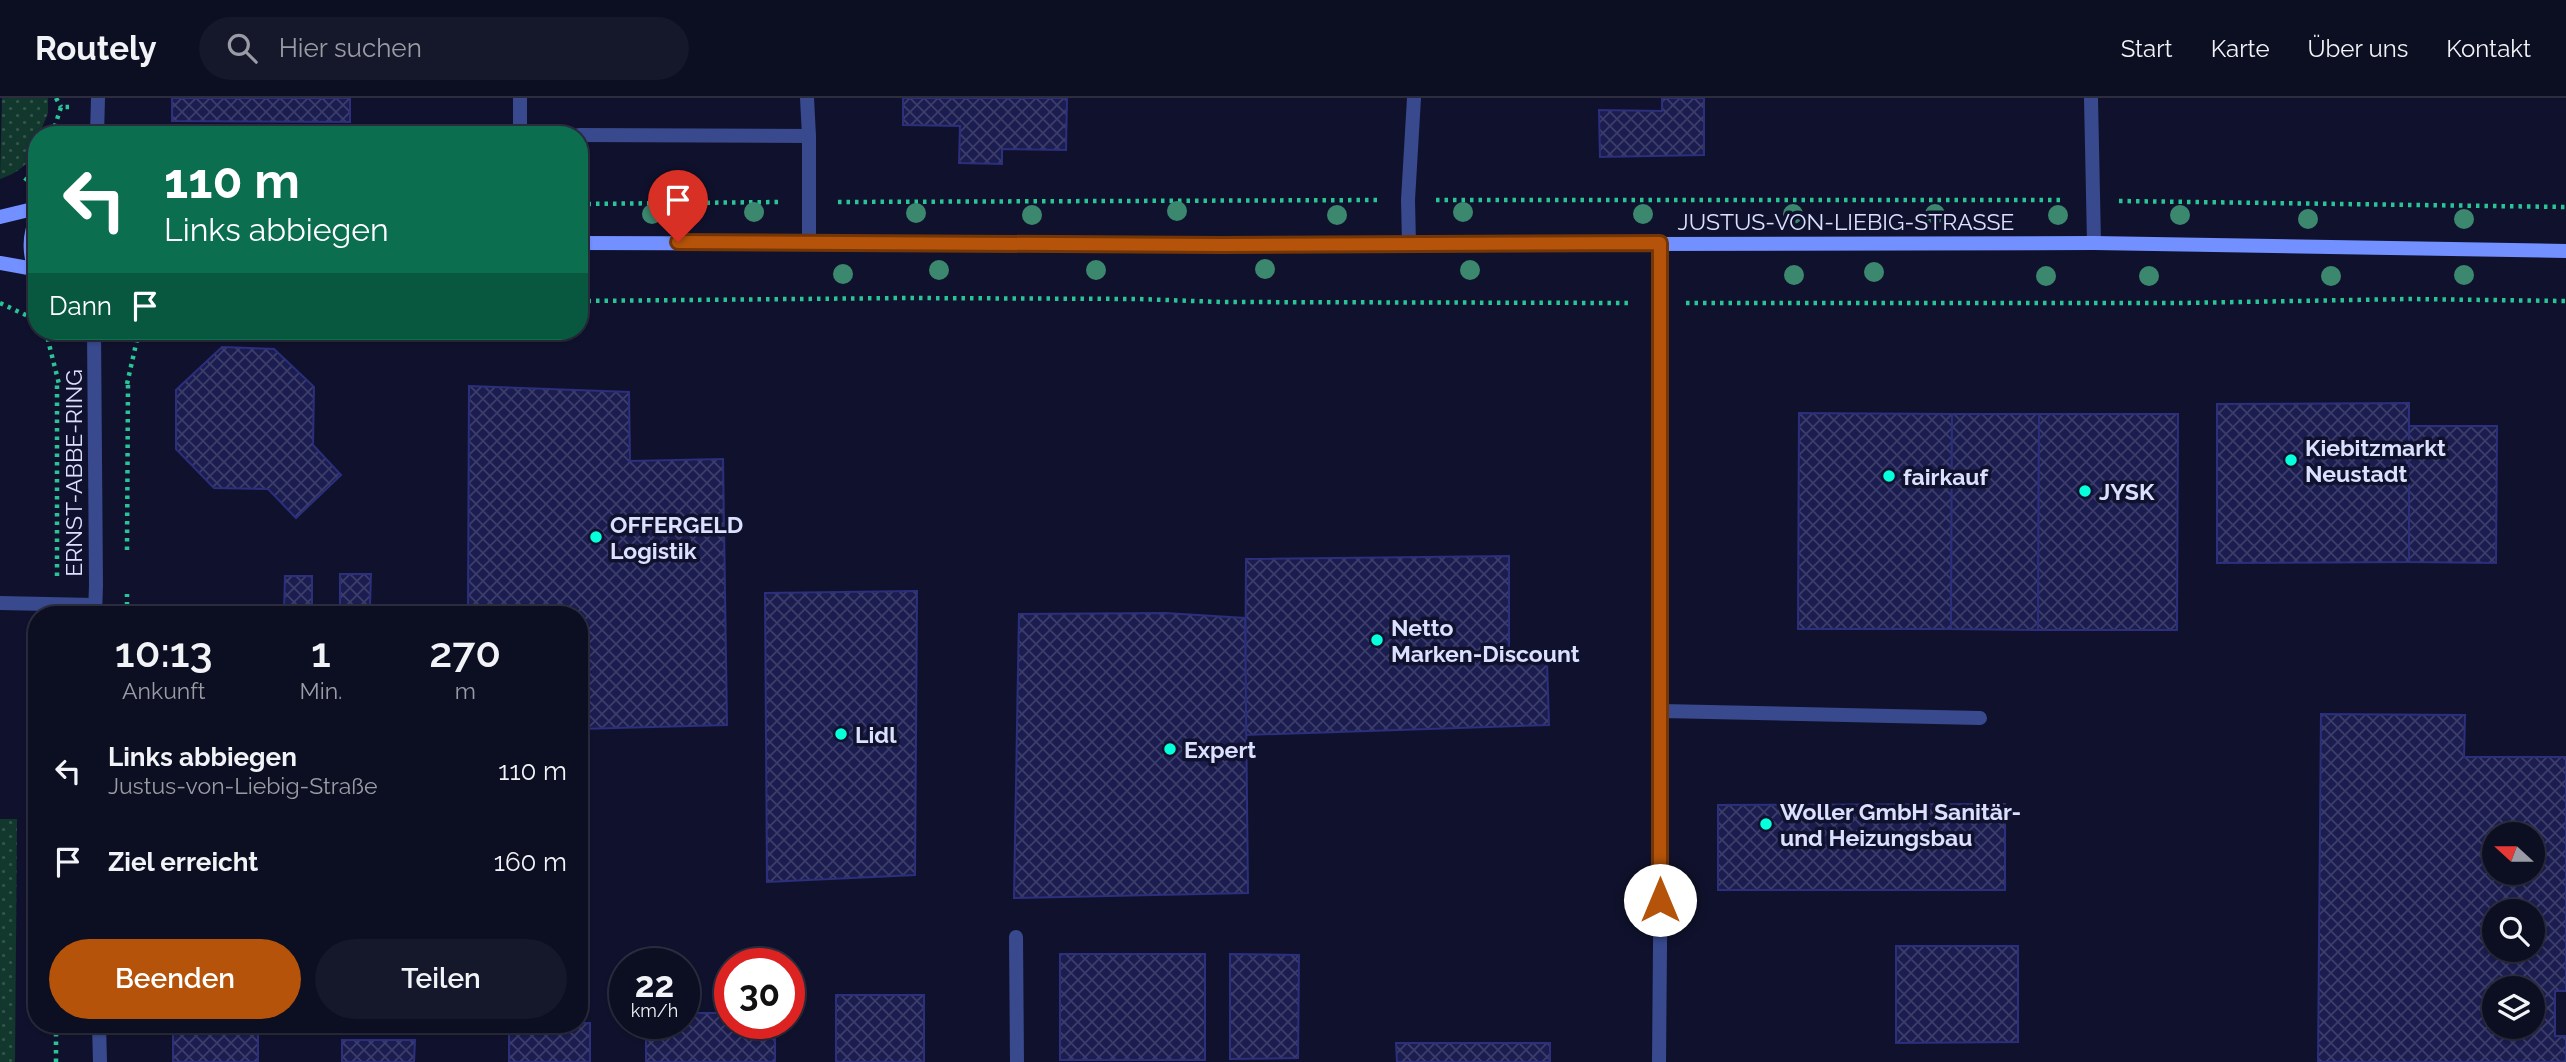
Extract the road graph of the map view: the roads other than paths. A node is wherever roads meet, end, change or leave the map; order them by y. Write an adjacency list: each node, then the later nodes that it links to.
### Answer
1 (98, 98): 6 (street)
2 (520, 98): 7 (street)
3 (807, 98): 9 (street)
4 (1414, 98): 16 (street)
5 (2091, 98): 14 (street)
6 (97, 126)
7 (520, 126)
8 (588, 135): 9 (street)
9 (809, 136): 15 (street)
10 (28, 210): 11 (main road)
11 (0, 216)
12 (588, 243): 15 (main road, JUSTUS-VON-LIEBIG-STRASSE)
13 (1660, 243): 14 (main road, JUSTUS-VON-LIEBIG-STRASSE); 16 (main road, JUSTUS-VON-LIEBIG-STRASSE); 24 (street)
14 (2094, 243): 17 (main road, JUSTUS-VON-LIEBIG-STRASSE)
15 (809, 244): 16 (main road, JUSTUS-VON-LIEBIG-STRASSE)
16 (1409, 244)
17 (2566, 250)
18 (0, 263): 19 (main road)
19 (28, 269)
20 (94, 340): 23 (street, ERNST-ABBE-RING)
21 (0, 603): 22 (street)
22 (70, 606)
23 (95, 606)
24 (1662, 711): 25 (street); 30 (street)
25 (1980, 718)
26 (1016, 937): 29 (street)
27 (99, 1033): 28 (street)
28 (100, 1062)
29 (1017, 1062)
30 (1659, 1062)

